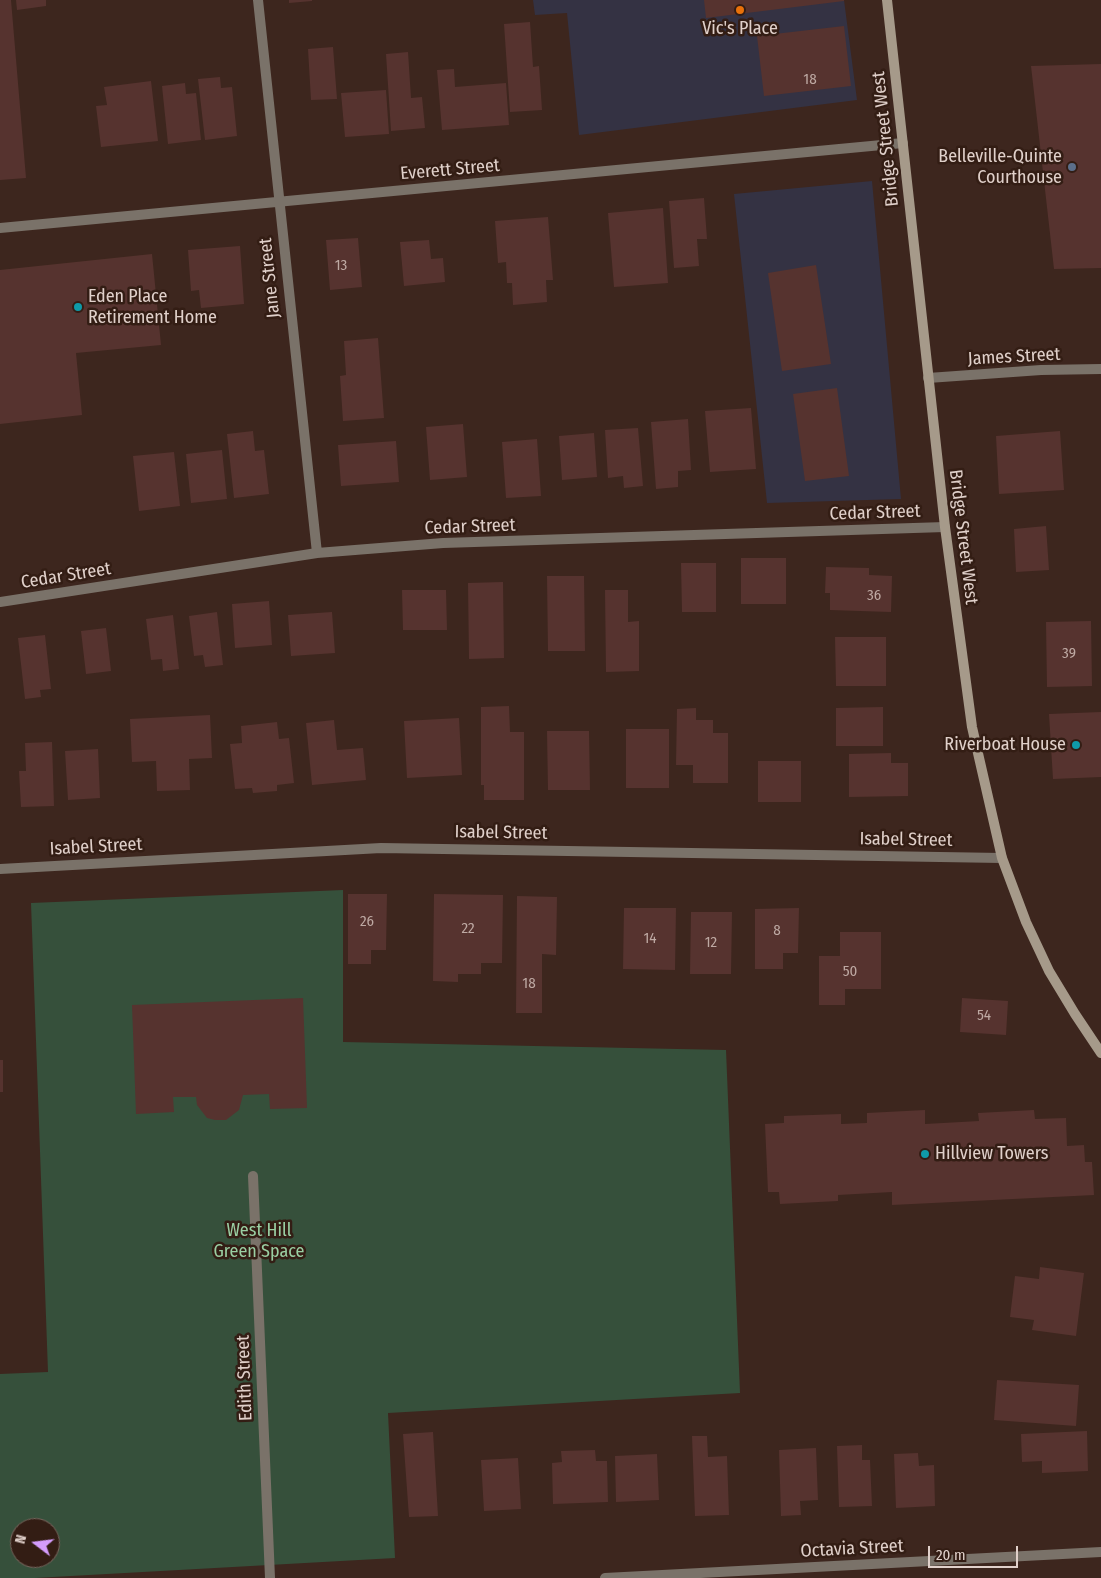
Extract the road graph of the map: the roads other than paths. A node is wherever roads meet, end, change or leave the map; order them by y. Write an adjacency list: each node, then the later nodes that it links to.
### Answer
1 (258, 0): 4 (street, Jane Street)
2 (887, 0): 3 (street, Bridge Street West)
3 (903, 143): 4 (street, Everett Street); 7 (street, Bridge Street West)
4 (278, 202): 5 (street, Everett Street); 9 (street, Jane Street)
5 (0, 228)
6 (1101, 370): 7 (street, James Street)
7 (928, 378): 8 (street, Bridge Street West)
8 (945, 527): 9 (street, Cedar Street); 11 (street, Bridge Street West)
9 (317, 553): 10 (street, Cedar Street)
10 (0, 602)
11 (1002, 858): 12 (street, Isabel Street); 13 (street, Bridge Street West)
12 (0, 869)
13 (1101, 1052)
14 (253, 1176): 16 (street, Edith Street)
15 (1101, 1552): 17 (street, Octavia Street)
16 (270, 1578)
17 (605, 1578)

